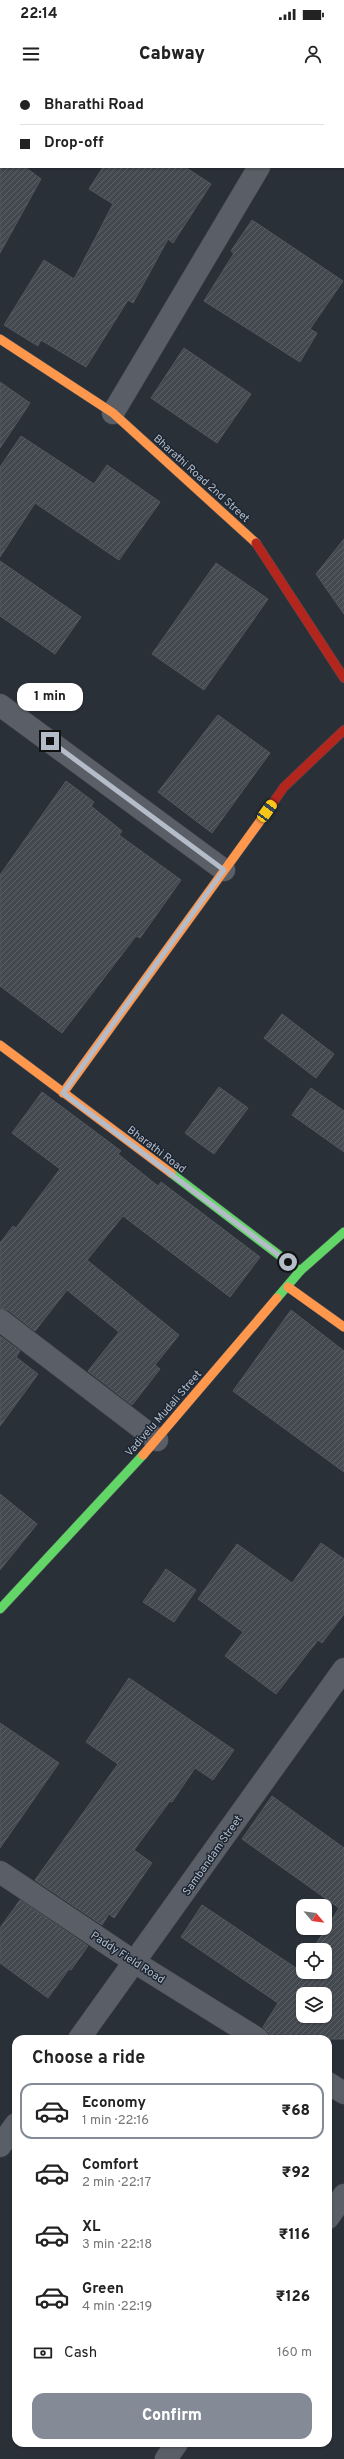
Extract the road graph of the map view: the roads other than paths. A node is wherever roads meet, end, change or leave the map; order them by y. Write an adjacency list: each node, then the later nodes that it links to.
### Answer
1 (258, 168): 3 (street)
2 (0, 339): 3 (street, Bharathi Road 2nd Street)
3 (113, 413): 4 (street, Bharathi Road 2nd Street)
4 (344, 678)
5 (0, 705): 7 (street)
6 (344, 730): 7 (street)
7 (224, 870): 9 (street)
8 (0, 1045): 9 (street, Bharathi Road)
9 (63, 1093): 11 (street, Bharathi Road)
10 (344, 1232): 11 (street, Vadivelu Mudali Street)
11 (300, 1271): 12 (street, Vadivelu Mudali Street)
12 (288, 1287): 14 (street); 15 (street, Vadivelu Mudali Street)
13 (0, 1320): 15 (street)
14 (344, 1327)
15 (157, 1440): 16 (street, Vadivelu Mudali Street)
16 (0, 1609)
17 (344, 1669): 19 (street, Sambandam Street)
18 (0, 1872): 19 (street, Paddy Field Road)
19 (136, 1963): 20 (street, Sambandam Street); 21 (street, Paddy Field Road)
20 (82, 2035)
21 (252, 2035)
22 (332, 2086): 23 (street)
23 (344, 2093)
24 (12, 2130): 25 (street)
25 (0, 2146)
26 (344, 2195): 27 (street)
27 (332, 2212)
28 (174, 2447): 29 (street)
29 (166, 2459)

